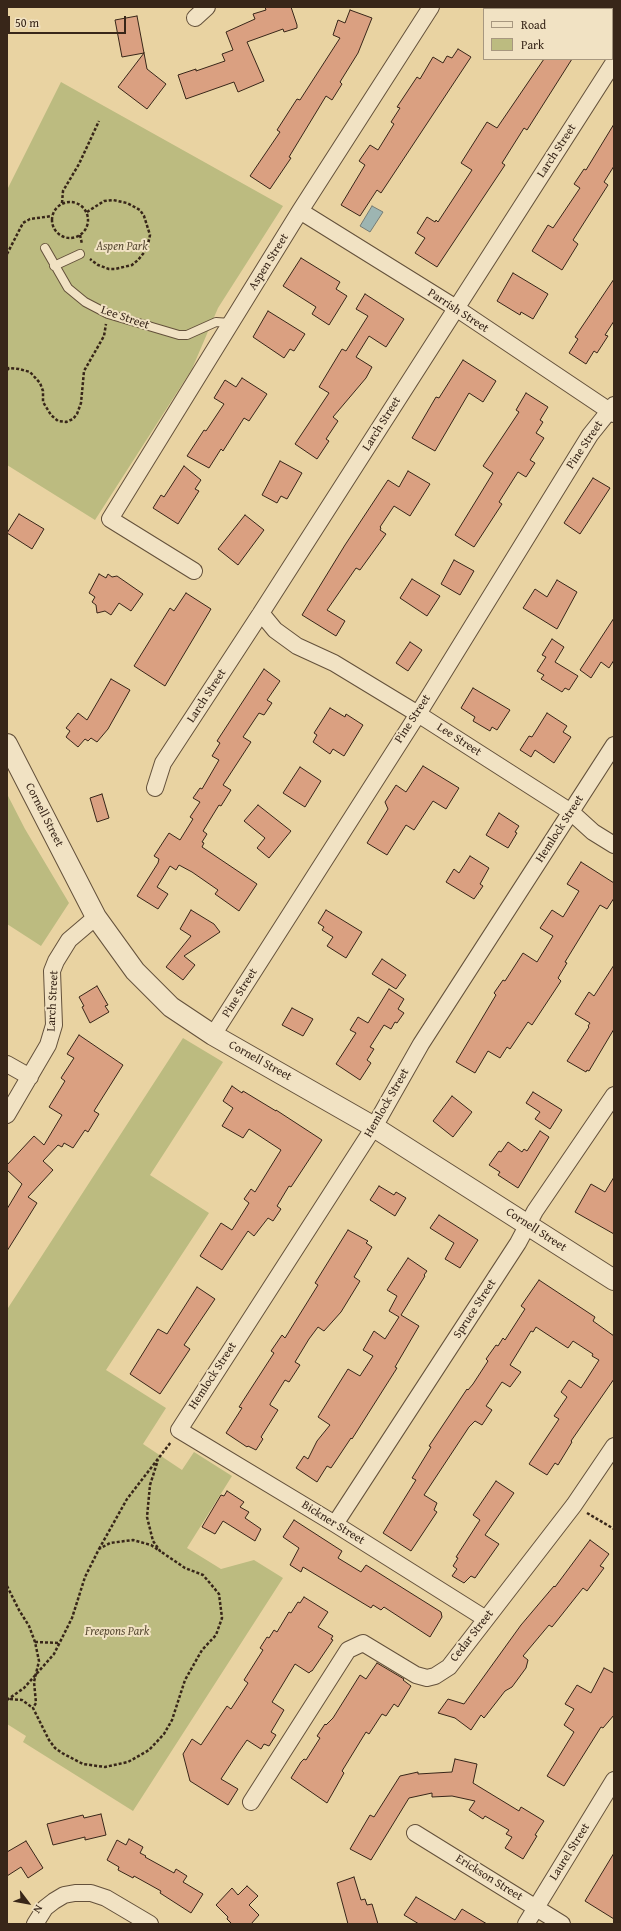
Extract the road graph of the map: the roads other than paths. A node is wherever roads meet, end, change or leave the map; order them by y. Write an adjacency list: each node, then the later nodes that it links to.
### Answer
1 (207, 7): 3 (street)
2 (431, 7): 5 (street, Aspen Street)
3 (195, 18)
4 (614, 62): 9 (street, Larch Street)
5 (300, 211): 9 (street, Parrish Street); 10 (street, Aspen Street)
6 (45, 248): 8 (lane, Lee Street)
7 (83, 252): 8 (lane)
8 (54, 266): 10 (lane, Lee Street)
9 (456, 308): 11 (street, Parrish Street); 13 (street, Larch Street)
10 (231, 323): 12 (street, Aspen Street)
11 (613, 410): 14 (street, Pine Street)
12 (194, 571)
13 (261, 613): 14 (street, Lee Street); 17 (street, Larch Street)
14 (418, 714): 18 (street, Lee Street); 21 (street, Pine Street)
15 (7, 744): 20 (street, Cornell Street)
16 (614, 745): 18 (street, Hemlock Street)
17 (156, 788)
18 (571, 812): 19 (street, Lee Street); 26 (street, Hemlock Street)
19 (614, 845)
20 (96, 917): 21 (street, Cornell Street); 23 (street, Larch Street)
21 (213, 1035): 26 (street, Cornell Street)
22 (7, 1064): 23 (street)
23 (30, 1077): 25 (street, Larch Street)
24 (614, 1095): 27 (street, Spruce Street)
25 (7, 1115)
26 (374, 1127): 27 (street, Cornell Street); 29 (street, Hemlock Street)
27 (528, 1225): 28 (street, Cornell Street); 31 (street, Spruce Street)
28 (614, 1280)
29 (179, 1430): 31 (street, Bickner Street)
30 (614, 1446): 32 (street, Cedar Street)
31 (335, 1524): 32 (street, Bickner Street)
32 (486, 1619): 34 (street, Cedar Street)
33 (614, 1780): 36 (street, Laurel Street)
34 (251, 1802)
35 (415, 1833): 36 (street, Erickson Street)
36 (536, 1908): 39 (street, Laurel Street); 40 (street, Erickson Street)
37 (35, 1924): 38 (street)
38 (150, 1924)
39 (526, 1924)
40 (562, 1924)

